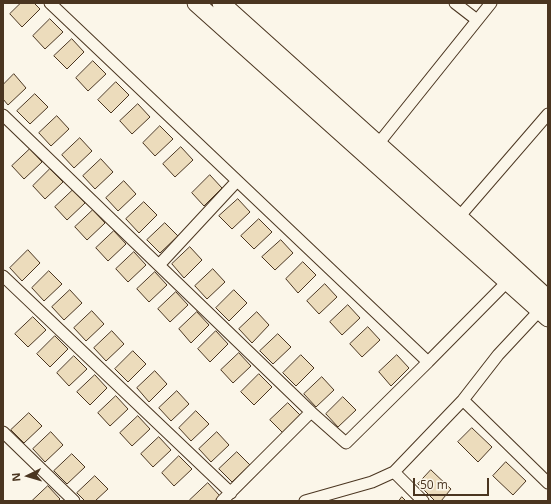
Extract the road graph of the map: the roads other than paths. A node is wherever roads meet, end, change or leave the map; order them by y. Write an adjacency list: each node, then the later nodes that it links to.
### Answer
1 (50, 3): 10 (street)
2 (196, 3): 14 (highway)
3 (221, 3): 9 (highway)
4 (455, 3): 6 (street)
5 (492, 3): 6 (street)
6 (478, 20): 9 (street)
7 (548, 114): 11 (street)
8 (3, 115): 12 (street)
9 (378, 144): 11 (highway)
10 (237, 181): 12 (street); 16 (street)
11 (459, 217): 15 (highway)
12 (159, 265): 18 (street)
13 (3, 276): 22 (street)
14 (508, 281): 15 (highway); 16 (street)
15 (545, 309): 17 (street)
16 (428, 362): 18 (street)
17 (463, 400): 20 (street); 21 (street)
18 (311, 412): 22 (street)
19 (3, 432): 23 (street)
20 (394, 472): 25 (street); 26 (street)
21 (548, 483)
22 (231, 493): 24 (street)
23 (74, 501)
24 (222, 501)
25 (305, 501)
26 (424, 501)

